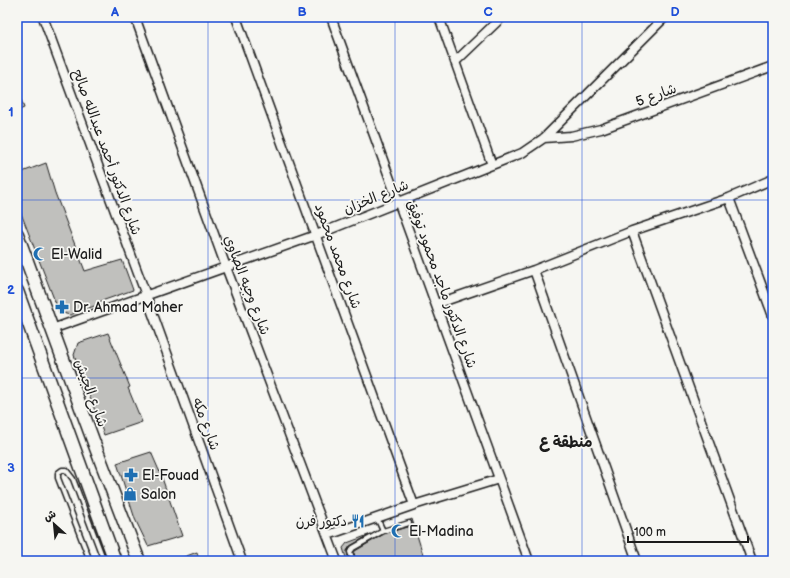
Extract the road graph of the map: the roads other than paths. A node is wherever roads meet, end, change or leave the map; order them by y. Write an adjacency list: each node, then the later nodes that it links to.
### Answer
1 (43, 17): 23 (street, شارع الدكتور أحمد عبدالله صالح)
2 (135, 17): 20 (street, شارع وجيه الصاوي)
3 (236, 17): 19 (street, شارع محمد محمود)
4 (331, 17): 16 (street, شارع الدكتور ماجد محمود توفيق)
5 (439, 17): 10 (street)
6 (502, 17): 10 (street)
7 (654, 17): 9 (street)
8 (665, 17): 9 (street, شارع الخزان)
9 (657, 26): 12 (street, شارع الخزان)
10 (455, 62): 13 (street)
11 (773, 66): 12 (street, شارع 5)
12 (544, 138): 13 (street, شارع الخزان)
13 (492, 165): 16 (street, شارع الخزان)
14 (773, 179): 15 (street)
15 (729, 198): 17 (street); 25 (street)
16 (399, 202): 19 (street, شارع الخزان); 24 (street, شارع الدكتور ماجد محمود توفيق)
17 (632, 231): 21 (street); 45 (street)
18 (17, 234): 26 (street, شارع الجيش)
19 (316, 235): 20 (street, شارع الخزان); 31 (street, شارع محمد محمود)
20 (226, 267): 23 (street, شارع الخزان); 35 (street, شارع وجيه الصاوي)
21 (534, 270): 24 (street); 44 (street)
22 (17, 291): 28 (street)
23 (146, 296): 26 (street, شارع الخزان); 40 (street, شارع مكه)
24 (436, 304): 30 (street, شارع الدكتور ماجد محمود توفيق)
25 (773, 316)
26 (52, 329): 27 (street, شارع الجيش)
27 (94, 443): 28 (street); 39 (street, شارع الجيش)
28 (74, 449): 29 (street)
29 (78, 477): 36 (lane); 37 (lane); 38 (street)
30 (499, 480): 31 (street); 43 (street, شارع الدكتور ماجد محمود توفيق)
31 (414, 505): 32 (street)
32 (377, 518): 34 (lane); 35 (street)
33 (409, 523): 34 (lane)
34 (383, 531): 42 (lane)
35 (328, 535): 41 (street, شارع وجيه الصاوي)
36 (90, 561)
37 (104, 561)
38 (115, 561)
39 (139, 561)
40 (242, 561)
41 (337, 561)
42 (353, 561)
43 (529, 561)
44 (637, 561)
45 (752, 561)

